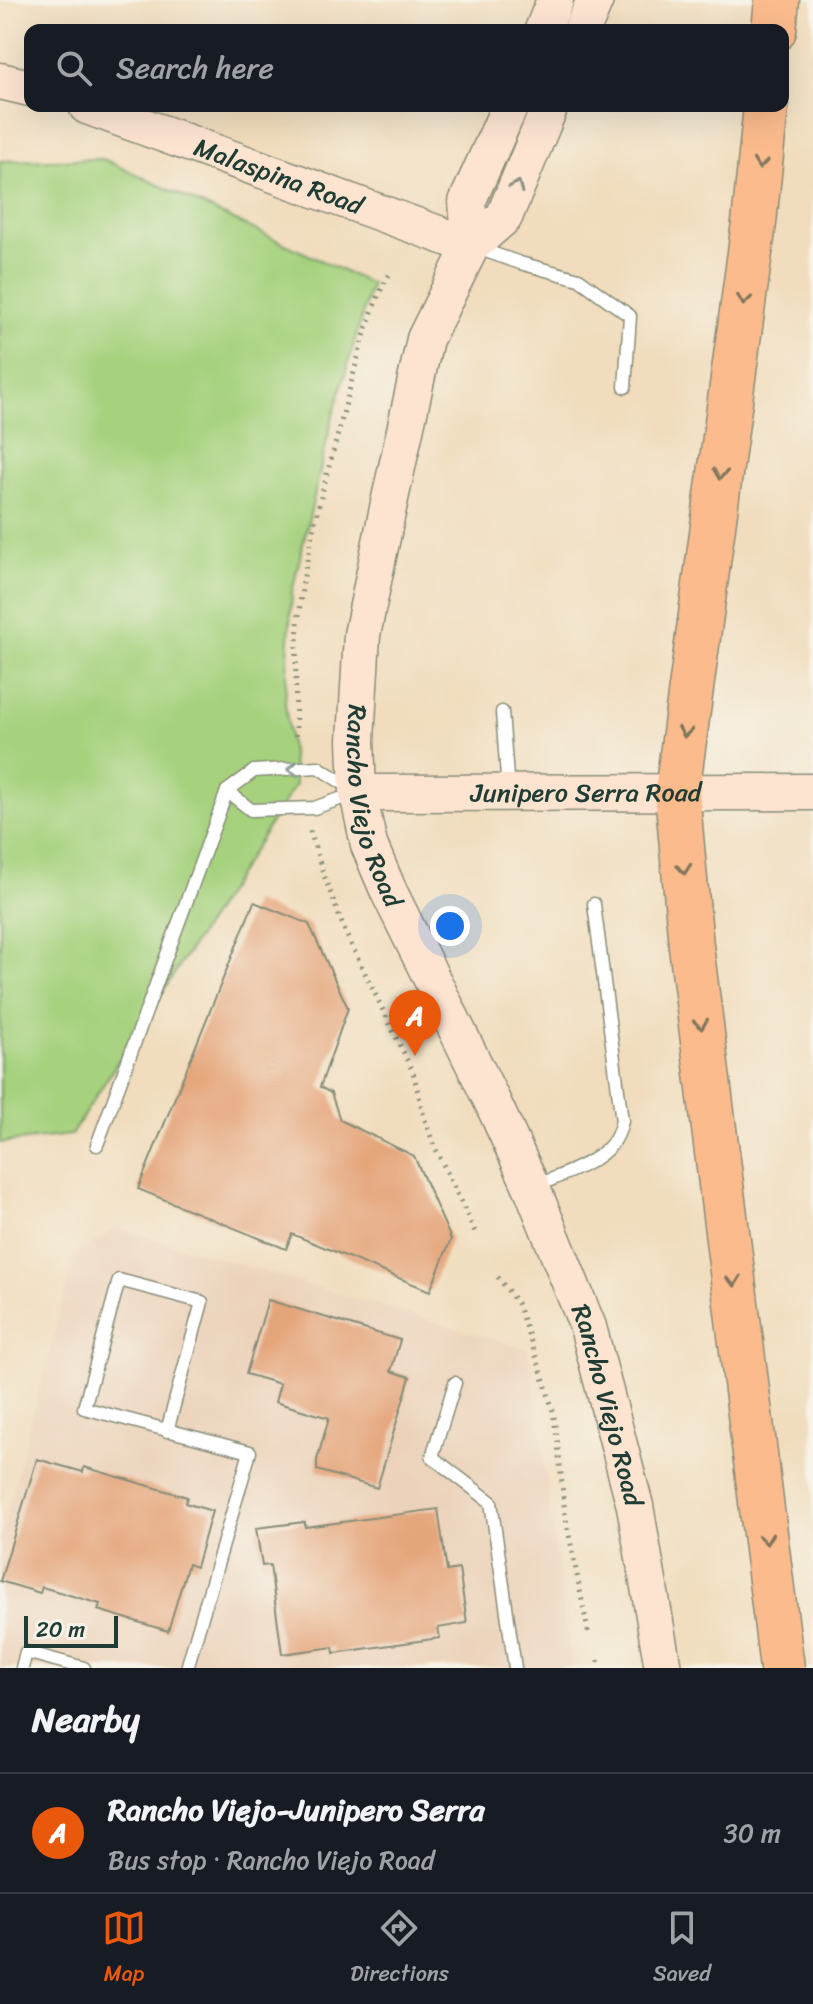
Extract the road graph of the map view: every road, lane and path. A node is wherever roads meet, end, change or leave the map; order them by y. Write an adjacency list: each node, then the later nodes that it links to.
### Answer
1 (555, 0): 4 (main road)
2 (595, 0): 5 (main road)
3 (777, 0): 6 (highway)
4 (545, 24)
5 (585, 24)
6 (775, 24)
7 (0, 81): 8 (main road)
8 (24, 87)
9 (103, 112): 13 (main road, Malaspina Road)
10 (507, 112): 13 (main road)
11 (548, 112): 13 (main road, Rancho Viejo Road, one-way to 11)
12 (765, 112): 19 (highway, one-way to 19)
13 (471, 246): 15 (lane); 21 (main road, Rancho Viejo Road)
14 (391, 272): 17 (path)
15 (625, 387)
16 (502, 712): 22 (lane)
17 (296, 736)
18 (227, 791): 21 (lane); 21 (lane, one-way to 18); 25 (lane)
19 (677, 792): 20 (main road, Junipero Serra Road); 22 (main road, Junipero Serra Road); 39 (highway, one-way to 39)
20 (813, 792)
21 (358, 793): 22 (main road, Junipero Serra Road); 26 (main road, Rancho Viejo Road)
22 (508, 793)
23 (310, 831): 27 (path)
24 (594, 904): 26 (lane)
25 (97, 1145)
26 (532, 1188): 38 (main road, Rancho Viejo Road)
27 (477, 1236)
28 (498, 1277): 31 (path)
29 (455, 1383): 36 (lane)
30 (167, 1431): 30 (lane); 35 (lane)
31 (589, 1636)
32 (598, 1660): 37 (path)
33 (22, 1668): 34 (lane)
34 (84, 1668)
35 (187, 1668)
36 (515, 1668)
37 (599, 1668)
38 (663, 1668)
39 (782, 1668)

